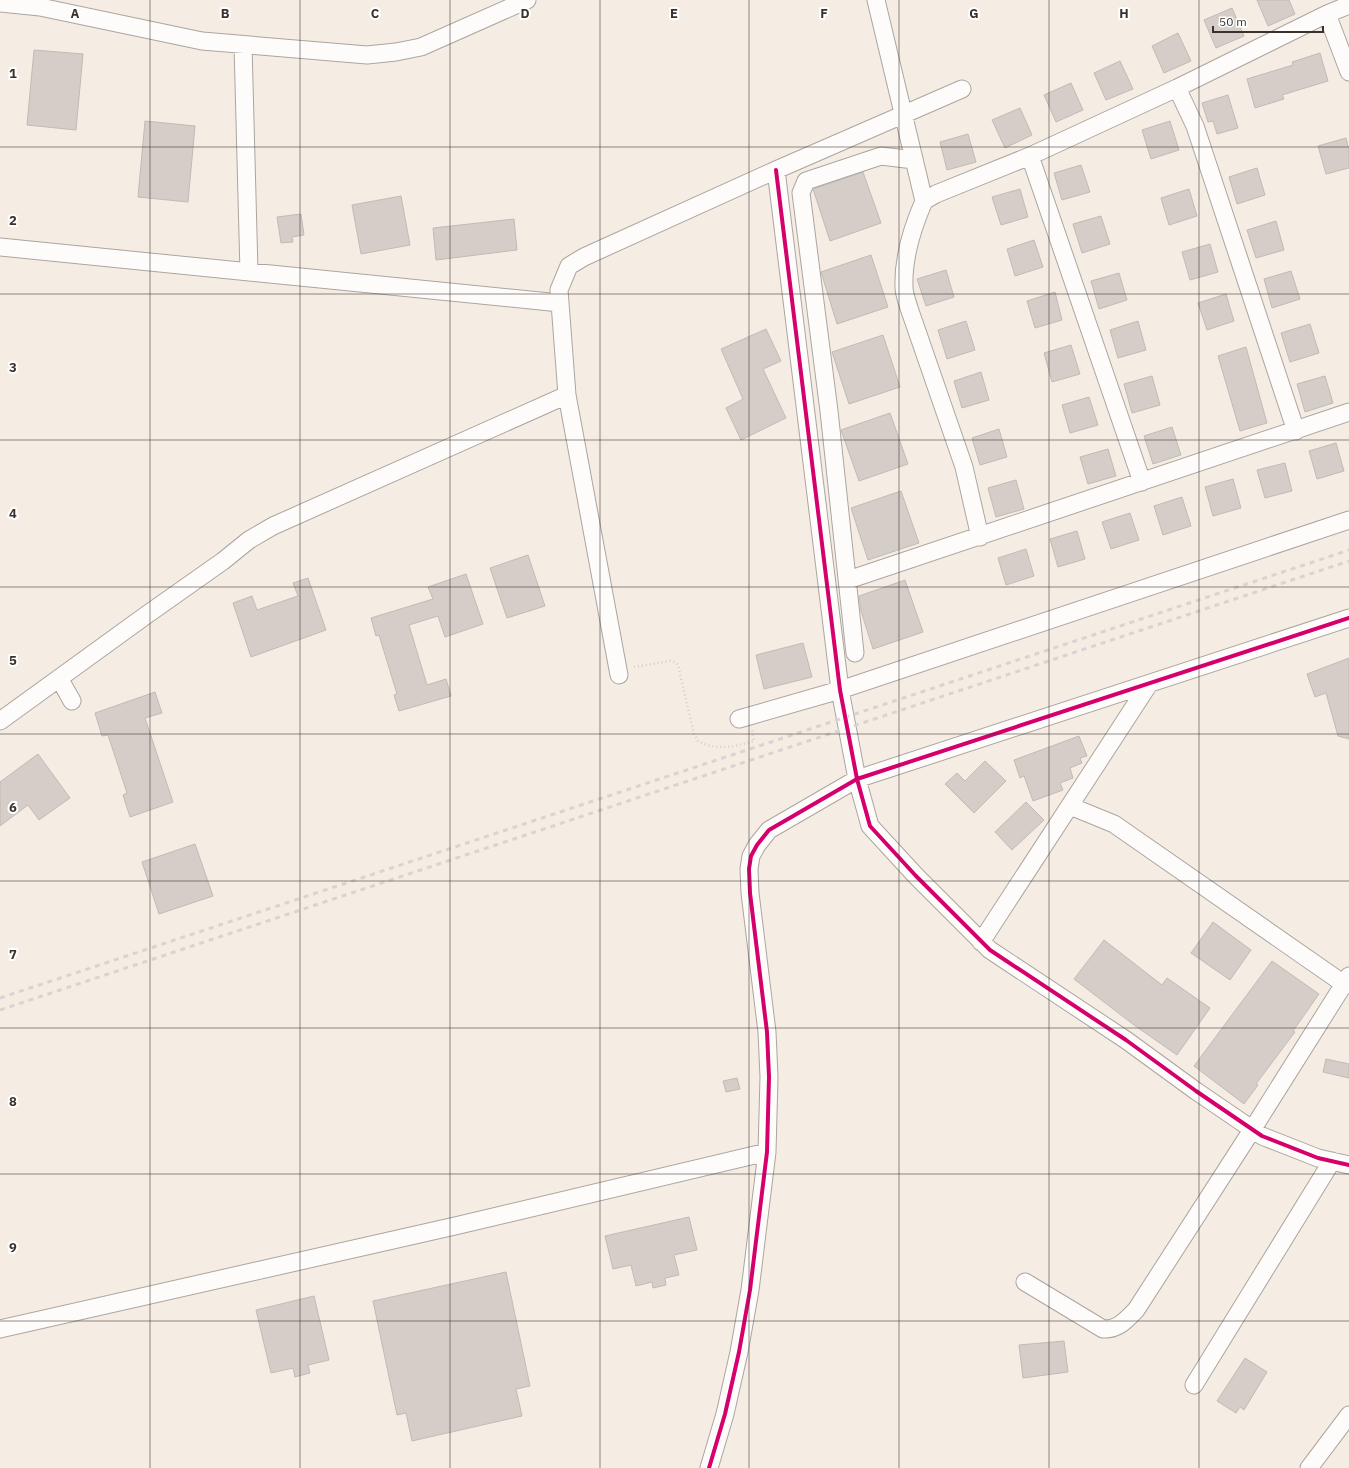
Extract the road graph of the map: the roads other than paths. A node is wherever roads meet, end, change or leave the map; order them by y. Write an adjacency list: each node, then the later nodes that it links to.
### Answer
1 (527, 0): 6 (street)
2 (876, 0): 10 (street)
3 (0, 3): 6 (street)
4 (1349, 5): 5 (street)
5 (1327, 14): 7 (street); 8 (street)
6 (243, 45): 16 (street)
7 (1349, 72)
8 (1177, 88): 11 (street); 20 (street)
9 (962, 89): 10 (street)
10 (903, 114): 12 (street); 13 (street)
11 (1030, 156): 14 (street); 21 (street)
12 (914, 160): 14 (street); 24 (street)
13 (776, 170): 17 (street); 30 (street)
14 (924, 201): 23 (street)
15 (0, 247): 16 (street)
16 (249, 272): 17 (street)
17 (560, 302): 18 (street)
18 (567, 395): 27 (street); 28 (street)
19 (1349, 412): 20 (street)
20 (1296, 431): 21 (street)
21 (1142, 482): 23 (street)
22 (1349, 520): 30 (street)
23 (980, 537): 24 (street)
24 (848, 580): 26 (street)
25 (1349, 618): 29 (street)
26 (855, 654)
27 (624, 672)
28 (59, 678): 31 (street); 33 (street)
29 (1149, 684): 34 (street); 35 (street)
30 (840, 690): 32 (street); 34 (street)
31 (72, 701)
32 (744, 717)
33 (0, 721)
34 (857, 779): 36 (street); 39 (street)
35 (1070, 806): 36 (street); 37 (street)
36 (981, 942): 38 (street)
37 (1347, 982): 38 (street)
38 (1252, 1130): 40 (street); 42 (street)
39 (767, 1152): 43 (street); 46 (street)
40 (1332, 1161): 41 (street); 44 (street)
41 (1349, 1165)
42 (1026, 1282)
43 (0, 1329)
44 (1194, 1385)
45 (1349, 1415): 47 (street)
46 (709, 1468)
47 (1309, 1468)

